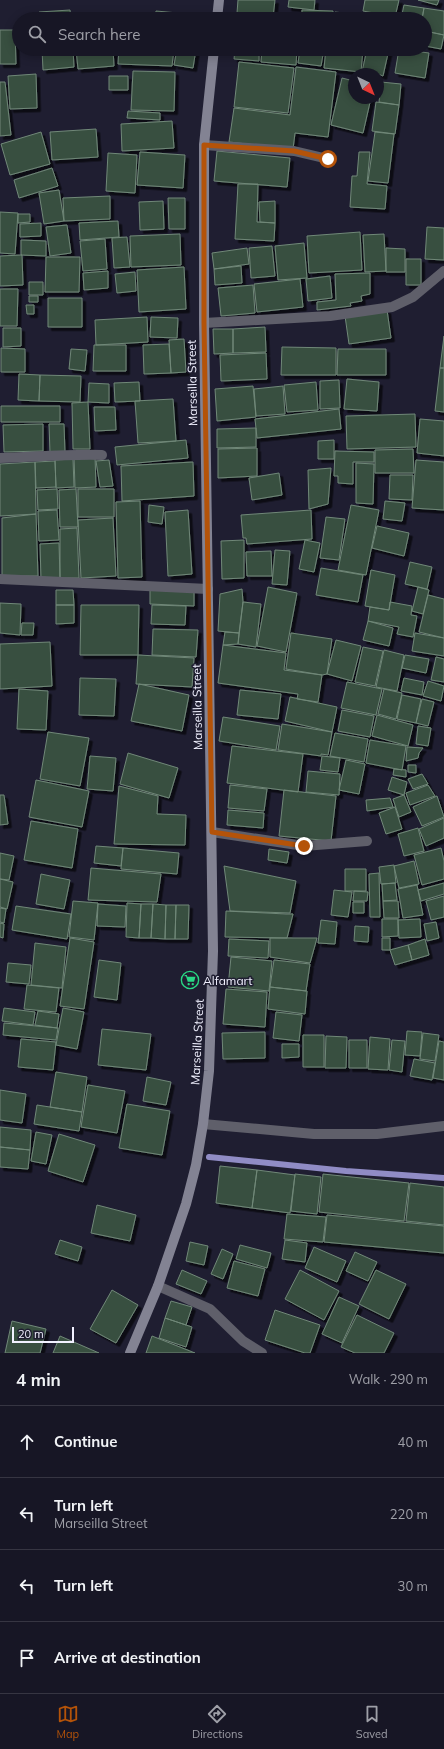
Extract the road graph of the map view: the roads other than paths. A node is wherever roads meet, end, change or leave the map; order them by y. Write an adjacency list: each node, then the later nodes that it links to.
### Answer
1 (219, 0): 2 (main road)
2 (218, 12)
3 (213, 56): 4 (main road, Marseilla Street)
4 (204, 145): 5 (street); 7 (main road, Marseilla Street)
5 (328, 159)
6 (444, 271): 7 (street)
7 (204, 323): 11 (main road, Marseilla Street)
8 (102, 455): 9 (street)
9 (0, 458)
10 (0, 579): 11 (street)
11 (208, 589): 12 (main road, Marseilla Street)
12 (212, 832): 13 (street); 14 (main road, Marseilla Street)
13 (367, 842)
14 (204, 1124): 15 (street); 16 (main road, Marseilla Street)
15 (444, 1126)
16 (158, 1286): 17 (main road, Marseilla Street); 18 (street)
17 (130, 1353)
18 (262, 1353)

